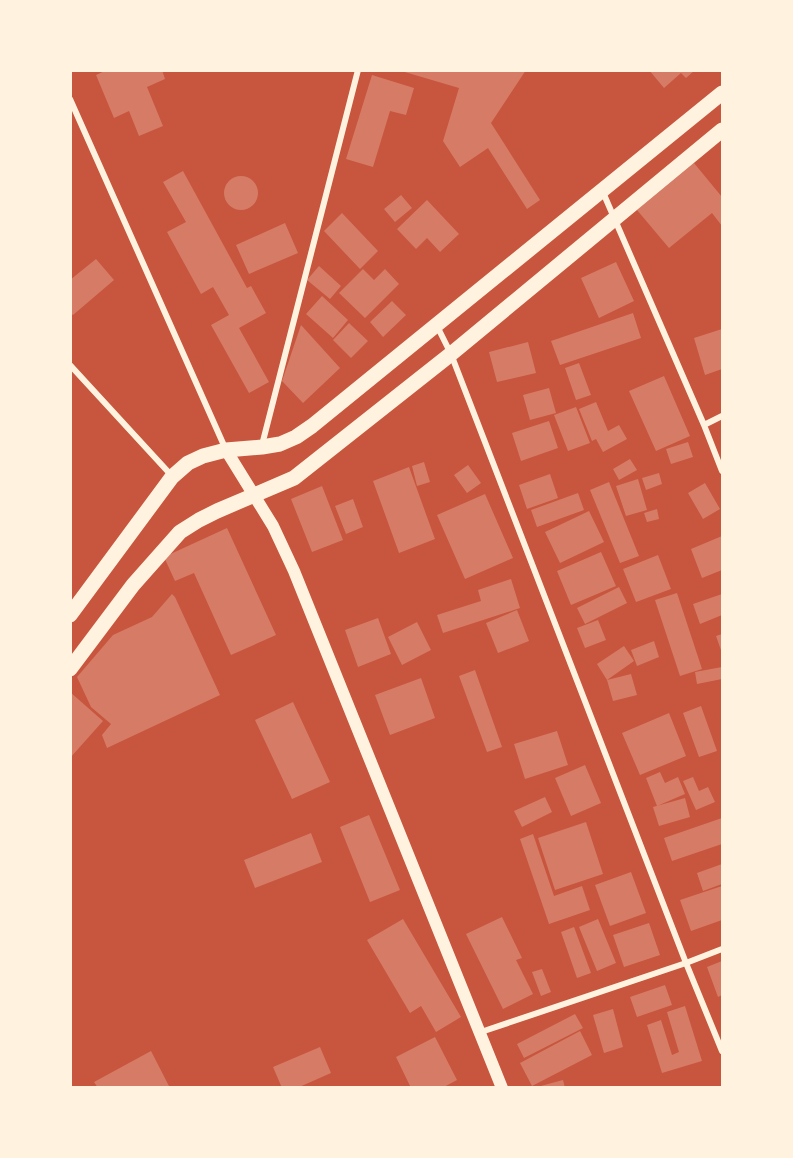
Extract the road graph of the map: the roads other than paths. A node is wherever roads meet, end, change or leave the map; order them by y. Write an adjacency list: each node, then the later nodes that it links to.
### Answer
1 (358, 70): 12 (street)
2 (723, 93): 5 (main road)
3 (70, 99): 13 (street)
4 (723, 129): 6 (main road)
5 (602, 190): 6 (street); 7 (main road)
6 (615, 218): 8 (main road); 11 (street)
7 (436, 325): 8 (street); 12 (main road)
8 (451, 354): 16 (main road); 20 (street)
9 (70, 365): 15 (street)
10 (723, 416): 11 (street)
11 (704, 424): 14 (street)
12 (261, 447): 13 (main road)
13 (226, 450): 15 (main road); 16 (main road)
14 (723, 471)
15 (172, 477): 17 (main road)
16 (254, 496): 18 (main road); 21 (main road)
17 (70, 615)
18 (70, 669)
19 (723, 949): 20 (street)
20 (686, 963): 21 (street); 22 (street)
21 (481, 1032): 23 (main road)
22 (723, 1052)
23 (502, 1088)

